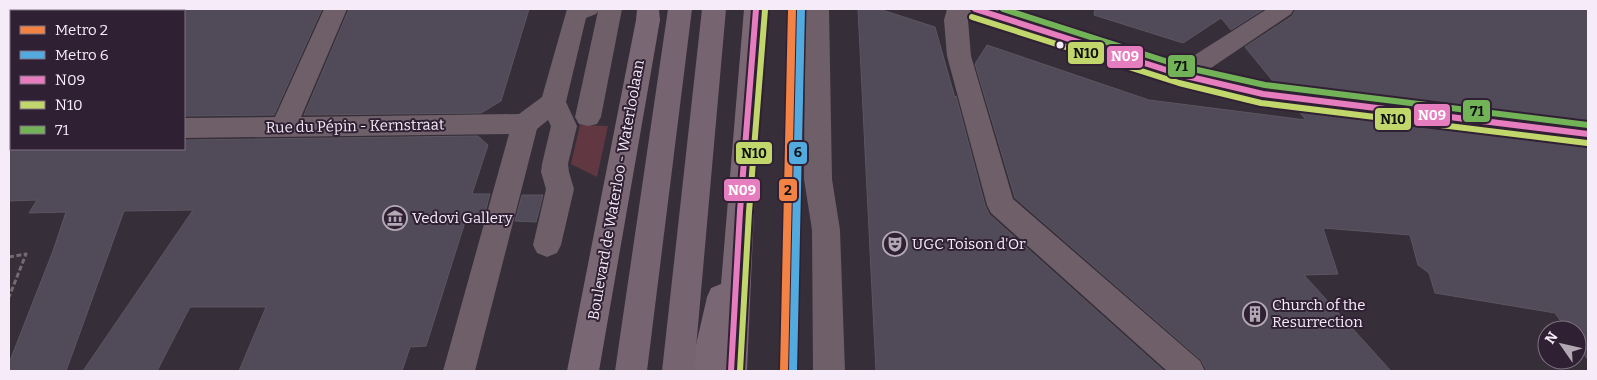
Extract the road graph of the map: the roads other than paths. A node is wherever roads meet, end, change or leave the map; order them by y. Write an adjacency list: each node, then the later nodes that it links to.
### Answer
1 (335, 9): 16 (street)
2 (588, 9): 14 (street)
3 (610, 9): 4 (street)
4 (625, 9)
5 (648, 9): 22 (main road, Boulevard de Waterloo - Waterloolaan)
6 (680, 9): 23 (highway)
7 (714, 9): 24 (highway)
8 (756, 9): 19 (main road)
9 (817, 9): 27 (street)
10 (959, 9): 28 (street)
11 (975, 9): 13 (street)
12 (1282, 9): 13 (street)
13 (1182, 75): 18 (street)
14 (553, 102): 15 (street); 20 (street)
15 (525, 124): 16 (street, Rue du Pépin - Kernstraat); 21 (street)
16 (284, 126): 17 (street, Rue du Pépin - Kernstraat)
17 (185, 128)
18 (1588, 134)
19 (740, 211): 25 (main road); 26 (main road)
20 (547, 245)
21 (459, 371)
22 (583, 371)
23 (631, 371)
24 (678, 371)
25 (706, 371)
26 (731, 371)
27 (829, 371)
28 (1189, 371)

